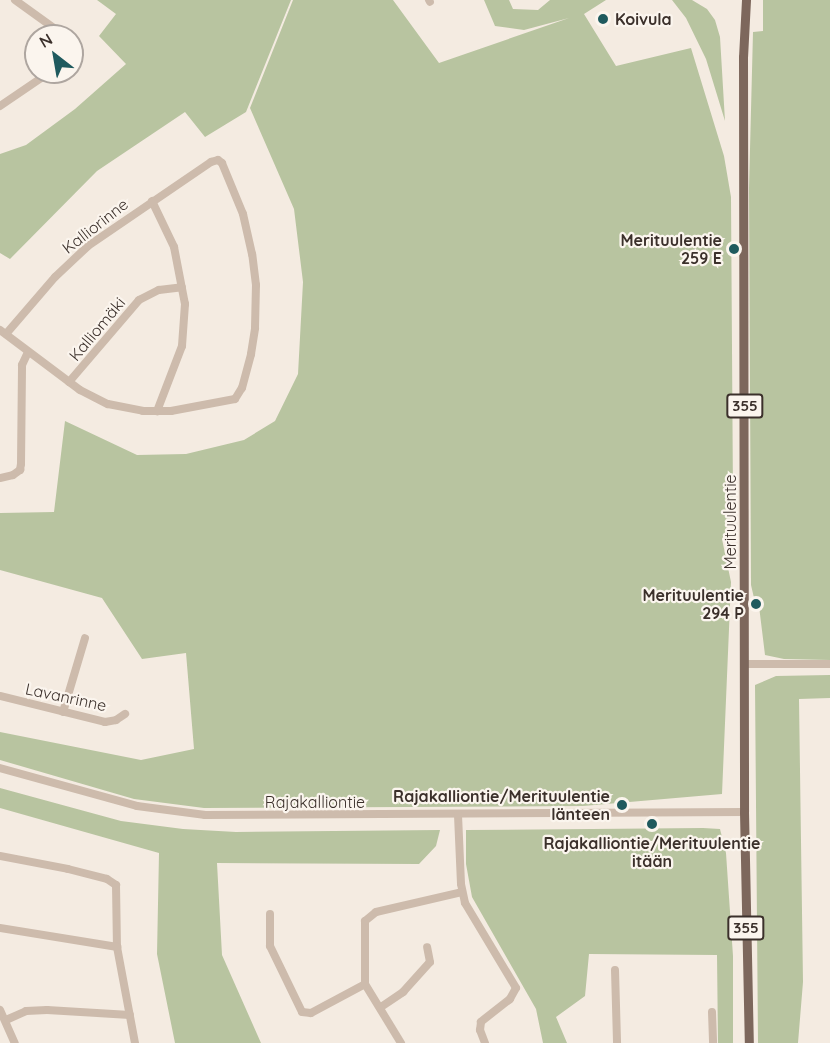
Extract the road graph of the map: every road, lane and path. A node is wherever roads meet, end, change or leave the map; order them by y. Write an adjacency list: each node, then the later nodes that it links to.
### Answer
1 (15, 0): 3 (street)
2 (746, 0): 14 (main road, Merituulentie / 355)
3 (48, 24)
4 (32, 84): 5 (street)
5 (0, 106)
6 (152, 201): 7 (street); 8 (street, Kalliorinne); 11 (street, Kalliorinne)
7 (183, 287): 10 (street, Kalliomäki); 11 (street)
8 (3, 332): 9 (street)
9 (28, 351): 10 (street); 12 (street)
10 (69, 382): 11 (street)
11 (157, 411)
12 (0, 478)
13 (85, 638): 17 (street)
14 (745, 664): 15 (street); 20 (main road, Merituulentie / 355)
15 (830, 664)
16 (0, 696): 17 (street, Lavanrinne)
17 (63, 712): 18 (street, Lavanrinne)
18 (125, 714)
19 (0, 768): 21 (street, Rajakalliontie)
20 (744, 812): 21 (street, Rajakalliontie); 41 (main road, Merituulentie / 355)
21 (458, 815): 23 (street)
22 (0, 856): 26 (street)
23 (462, 892): 29 (street); 38 (street)
24 (270, 914): 29 (street)
25 (0, 928): 26 (street)
26 (117, 947): 33 (street)
27 (427, 947): 30 (street)
28 (615, 970): 39 (street)
29 (365, 984): 30 (street)
30 (381, 1007): 37 (street)
31 (0, 1010): 34 (street)
32 (712, 1012): 40 (street)
33 (130, 1015): 34 (street); 36 (street)
34 (6, 1020): 35 (street)
35 (15, 1043)
36 (135, 1043)
37 (401, 1043)
38 (485, 1043)
39 (618, 1043)
40 (713, 1043)
41 (749, 1043)

